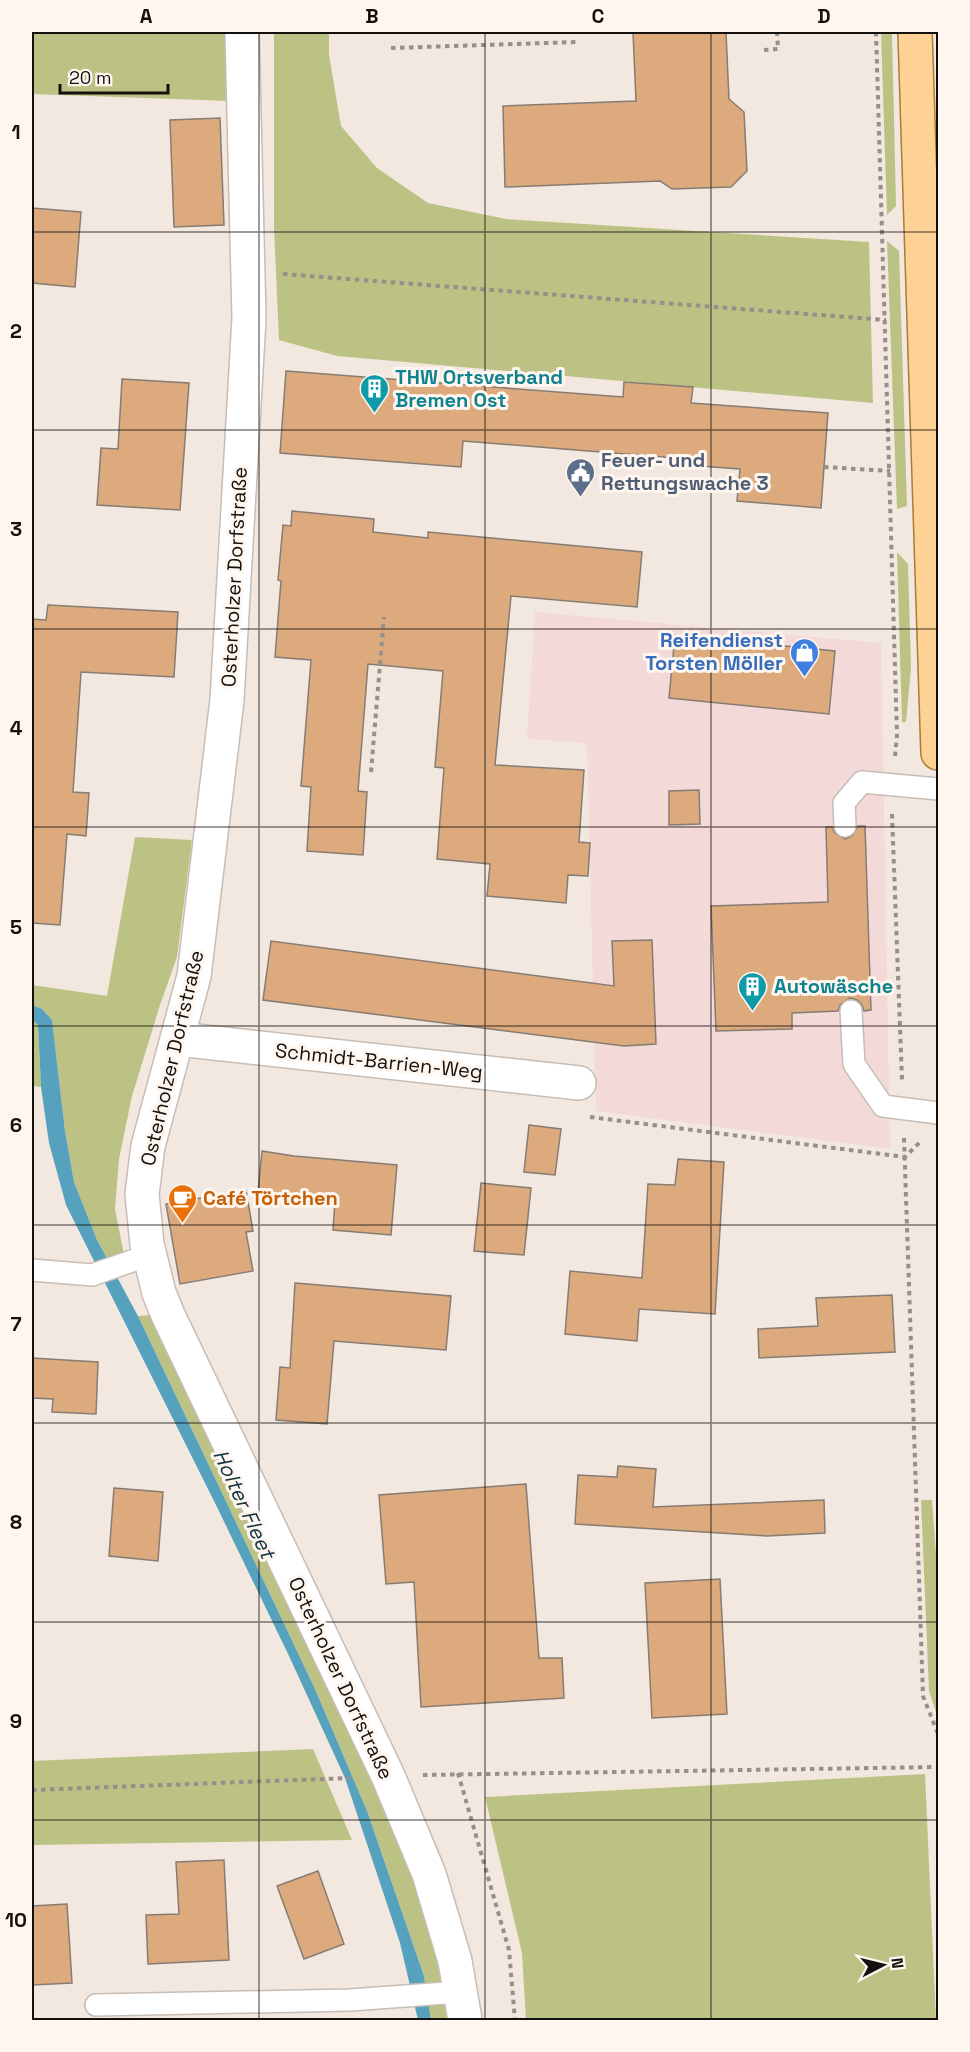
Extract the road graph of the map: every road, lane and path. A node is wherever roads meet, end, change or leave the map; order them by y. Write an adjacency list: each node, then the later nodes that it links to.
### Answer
1 (242, 32): 8 (street, Osterholzer Dorfstraße)
2 (777, 32): 7 (path)
3 (876, 32): 9 (path)
4 (915, 32): 10 (main road)
5 (577, 42): 6 (path)
6 (391, 48)
7 (764, 50)
8 (248, 272): 9 (path); 20 (street, Osterholzer Dorfstraße)
9 (885, 320): 10 (path); 11 (path)
10 (926, 322): 13 (main road)
11 (888, 404)
12 (824, 467): 13 (path)
13 (930, 474): 15 (main road)
14 (384, 618): 16 (path)
15 (939, 753)
16 (371, 772)
17 (939, 789): 18 (lane)
18 (845, 826)
19 (851, 1011): 22 (lane)
20 (178, 1039): 21 (street, Schmidt-Barrien-Weg); 26 (street, Osterholzer Dorfstraße)
21 (579, 1083)
22 (939, 1113)
23 (588, 1116): 25 (path)
24 (921, 1140): 25 (path)
25 (904, 1157): 28 (path)
26 (149, 1255): 27 (lane); 31 (street, Osterholzer Dorfstraße)
27 (32, 1270)
28 (939, 1734)
29 (939, 1767): 30 (path)
30 (458, 1773): 31 (path); 36 (path)
31 (388, 1776): 34 (street, Osterholzer Dorfstraße)
32 (340, 1778): 33 (path)
33 (32, 1790)
34 (453, 2002): 35 (lane)
35 (96, 2005)
36 (515, 2020)

